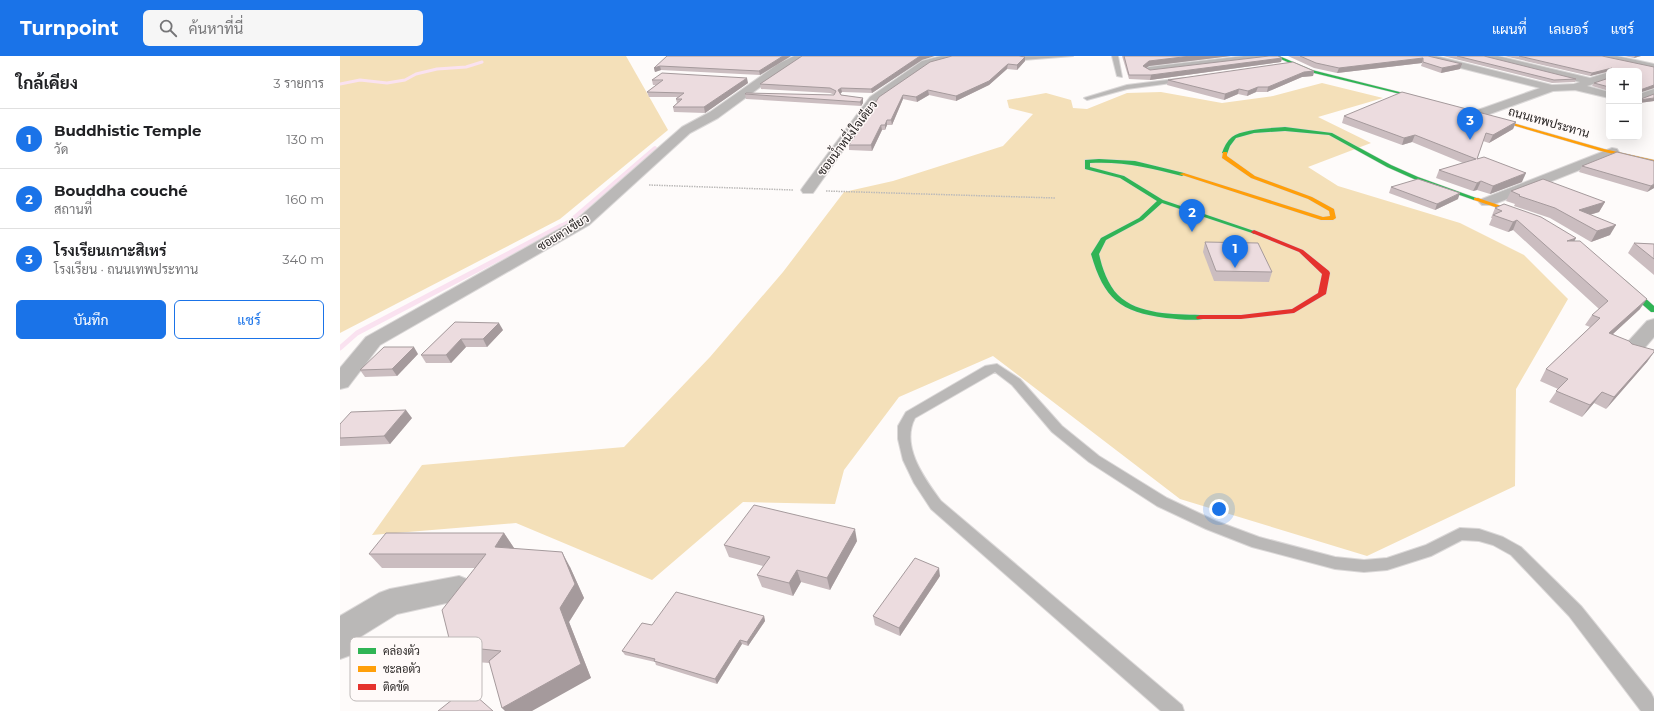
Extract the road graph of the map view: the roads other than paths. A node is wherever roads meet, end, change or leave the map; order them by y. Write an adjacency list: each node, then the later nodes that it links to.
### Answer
1 (800, 56): 49 (street, ซอยตาเขียว)
2 (952, 56): 34 (street, ซอยน้ำหนึ่งใจเดียว)
3 (1007, 56): 4 (lane)
4 (1070, 56)
5 (1115, 56): 23 (lane)
6 (1175, 56): 16 (street)
7 (1269, 56): 12 (street)
8 (1276, 56): 14 (street)
9 (1425, 56): 28 (street)
10 (1486, 56): 26 (street)
11 (1604, 56): 15 (street)
12 (1235, 58): 16 (street)
13 (1654, 59): 15 (street)
14 (1296, 64): 17 (lane); 35 (street)
15 (1640, 64): 18 (street); 20 (street)
16 (1192, 65): 21 (street)
17 (1284, 66)
18 (1654, 67)
19 (1598, 68): 22 (street)
20 (1629, 68)
21 (1149, 70)
22 (1606, 70)
23 (1120, 76)
24 (1606, 76): 26 (street)
25 (1190, 79): 33 (lane)
26 (1592, 81): 27 (street)
27 (1575, 87): 28 (street); 30 (street)
28 (1552, 88): 38 (street)
29 (1654, 92): 31 (street)
30 (1606, 94)
31 (1642, 97)
32 (860, 98): 34 (street)
33 (1087, 98)
34 (874, 99): 41 (street, ซอยน้ำหนึ่งใจเดียว)
35 (1440, 103)
36 (1642, 104): 37 (street)
37 (1654, 106)
38 (1476, 113): 39 (street, ถนนเทพประทาน)
39 (1612, 152): 40 (street, ถนนเทพประทาน); 43 (street)
40 (1654, 162)
41 (808, 190)
42 (1161, 201): 42 (street); 43 (street)
43 (1487, 202): 44 (street)
44 (1536, 219)
45 (1616, 276): 46 (street)
46 (1654, 310)
47 (1654, 325): 48 (street)
48 (1632, 349)
49 (340, 382)
50 (459, 589): 51 (street)
51 (340, 645)
52 (1175, 711): 53 (lane)
53 (1651, 711)

